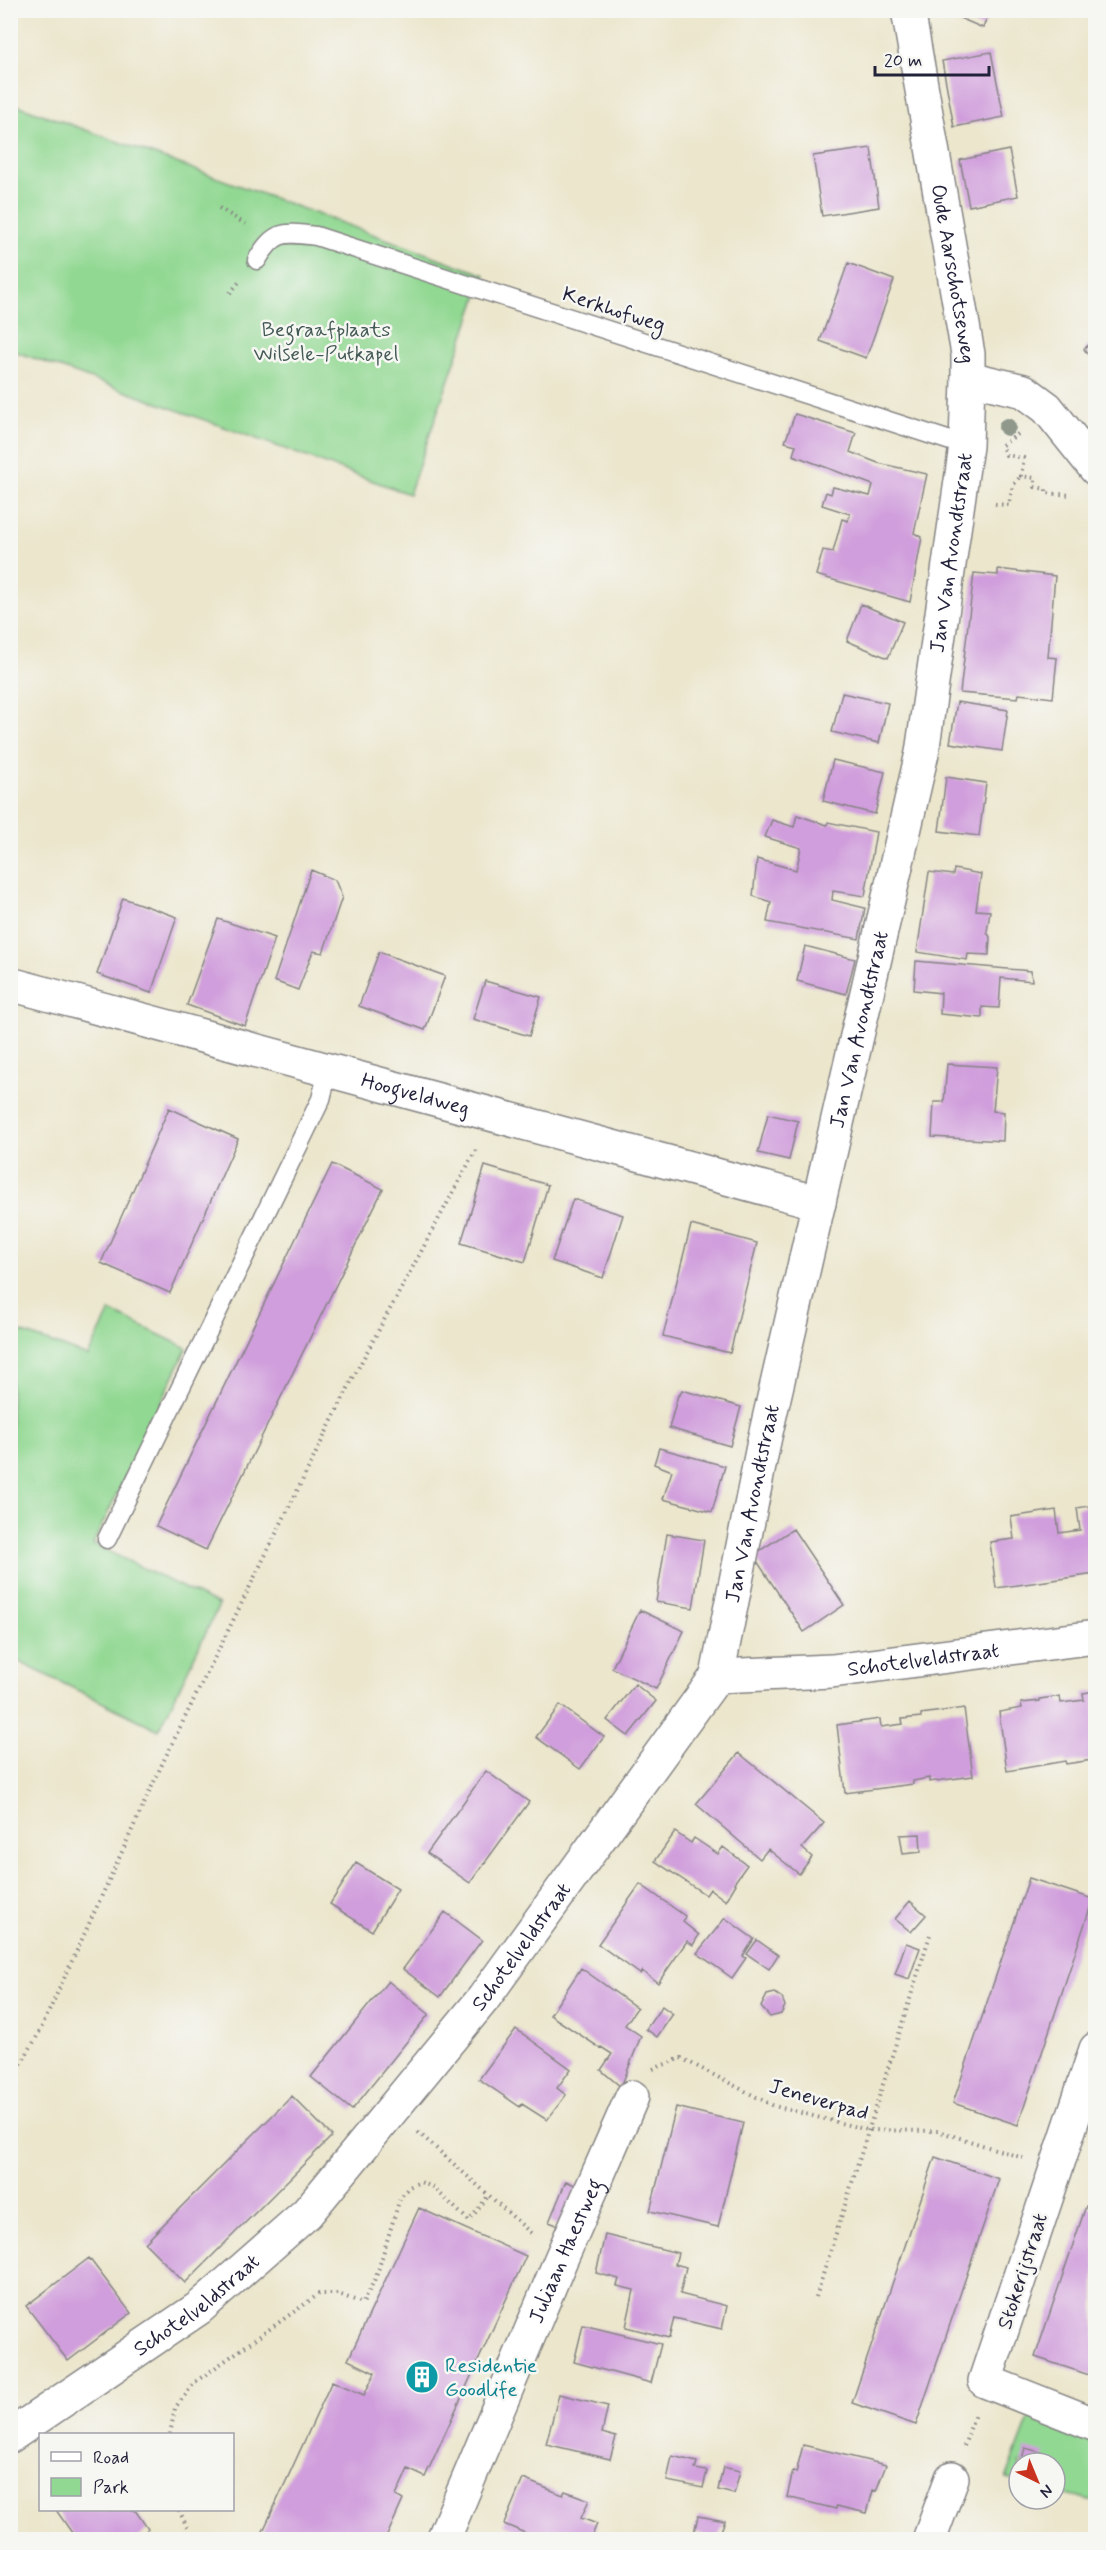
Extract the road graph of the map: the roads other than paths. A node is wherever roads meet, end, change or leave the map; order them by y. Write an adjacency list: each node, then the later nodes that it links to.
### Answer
1 (908, 10): 3 (street, Oude Aarschotseweg)
2 (257, 260): 4 (lane, Kerkhofweg)
3 (968, 378): 4 (street, Jan Van Avondtstraat); 5 (street, Oude Aarschotseweg)
4 (980, 448): 8 (street, Jan Van Avondtstraat)
5 (1087, 482)
6 (10, 984): 7 (street, Hoogveldweg)
7 (328, 1071): 8 (street, Hoogveldweg); 9 (lane)
8 (819, 1203): 11 (street, Jan Van Avondtstraat)
9 (107, 1539)
10 (1095, 1637): 11 (street, Schotelveldstraat)
11 (717, 1676): 15 (street, Schotelveldstraat)
12 (1095, 2049): 14 (street, Stokerijstraat)
13 (632, 2097): 17 (street, Juliaan Haestweg)
14 (1095, 2425)
15 (10, 2436)
16 (952, 2478): 18 (street)
17 (443, 2540)
18 (929, 2540)

